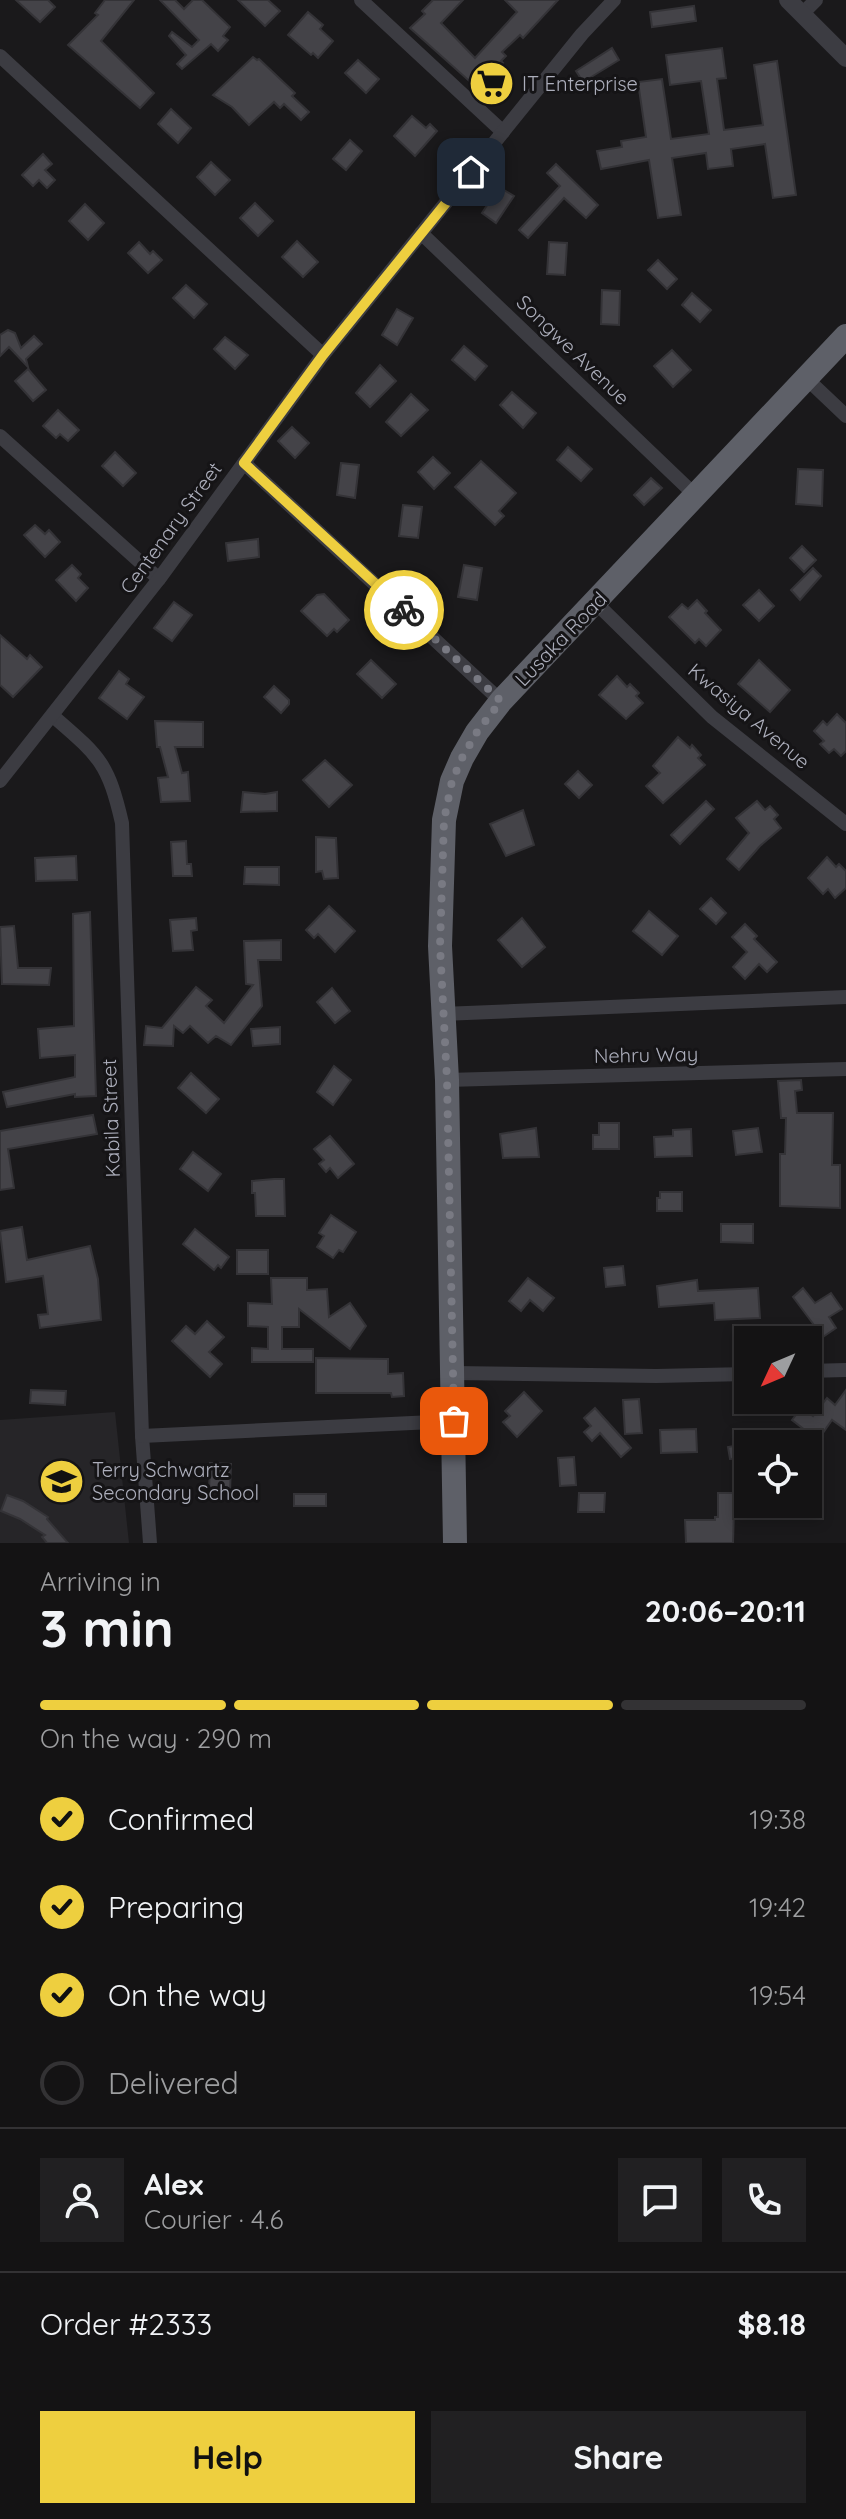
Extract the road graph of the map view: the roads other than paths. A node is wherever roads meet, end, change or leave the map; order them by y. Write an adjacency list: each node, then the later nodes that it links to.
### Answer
1 (361, 0): 8 (street)
2 (614, 0): 8 (street, Centenary Street)
3 (788, 0): 5 (street)
4 (816, 0): 5 (street)
5 (802, 14): 7 (street)
6 (0, 56): 11 (street)
7 (846, 58)
8 (503, 132): 9 (street, Centenary Street)
9 (421, 233): 11 (street, Centenary Street); 16 (street, Songwe Avenue)
10 (846, 336): 12 (highway, Lusaka Road)
11 (323, 355): 15 (street, Centenary Street)
12 (806, 378): 13 (street); 16 (highway, Lusaka Road)
13 (846, 416)
14 (0, 436): 17 (street)
15 (244, 463): 17 (street, Centenary Street); 19 (street)
16 (696, 496): 18 (highway, Lusaka Road)
17 (159, 579): 20 (street, Centenary Street)
18 (595, 602): 19 (highway, Lusaka Road); 22 (street, Kwasiya Avenue)
19 (501, 701): 24 (highway, Lusaka Road)
20 (53, 716): 21 (street, Centenary Street); 32 (street, Kabila Street)
21 (0, 781)
22 (846, 824)
23 (846, 997): 24 (street)
24 (442, 1014): 26 (highway, Lusaka Road)
25 (846, 1069): 26 (street, Nehru Way)
26 (447, 1080): 29 (highway, Lusaka Road)
27 (846, 1370): 28 (street)
28 (822, 1371)
29 (453, 1373): 30 (street); 31 (highway, Lusaka Road)
30 (734, 1374)
31 (454, 1421): 32 (street); 34 (highway, Lusaka Road)
32 (142, 1436): 33 (street, Kabila Street)
33 (150, 1543)
34 (455, 1543)

